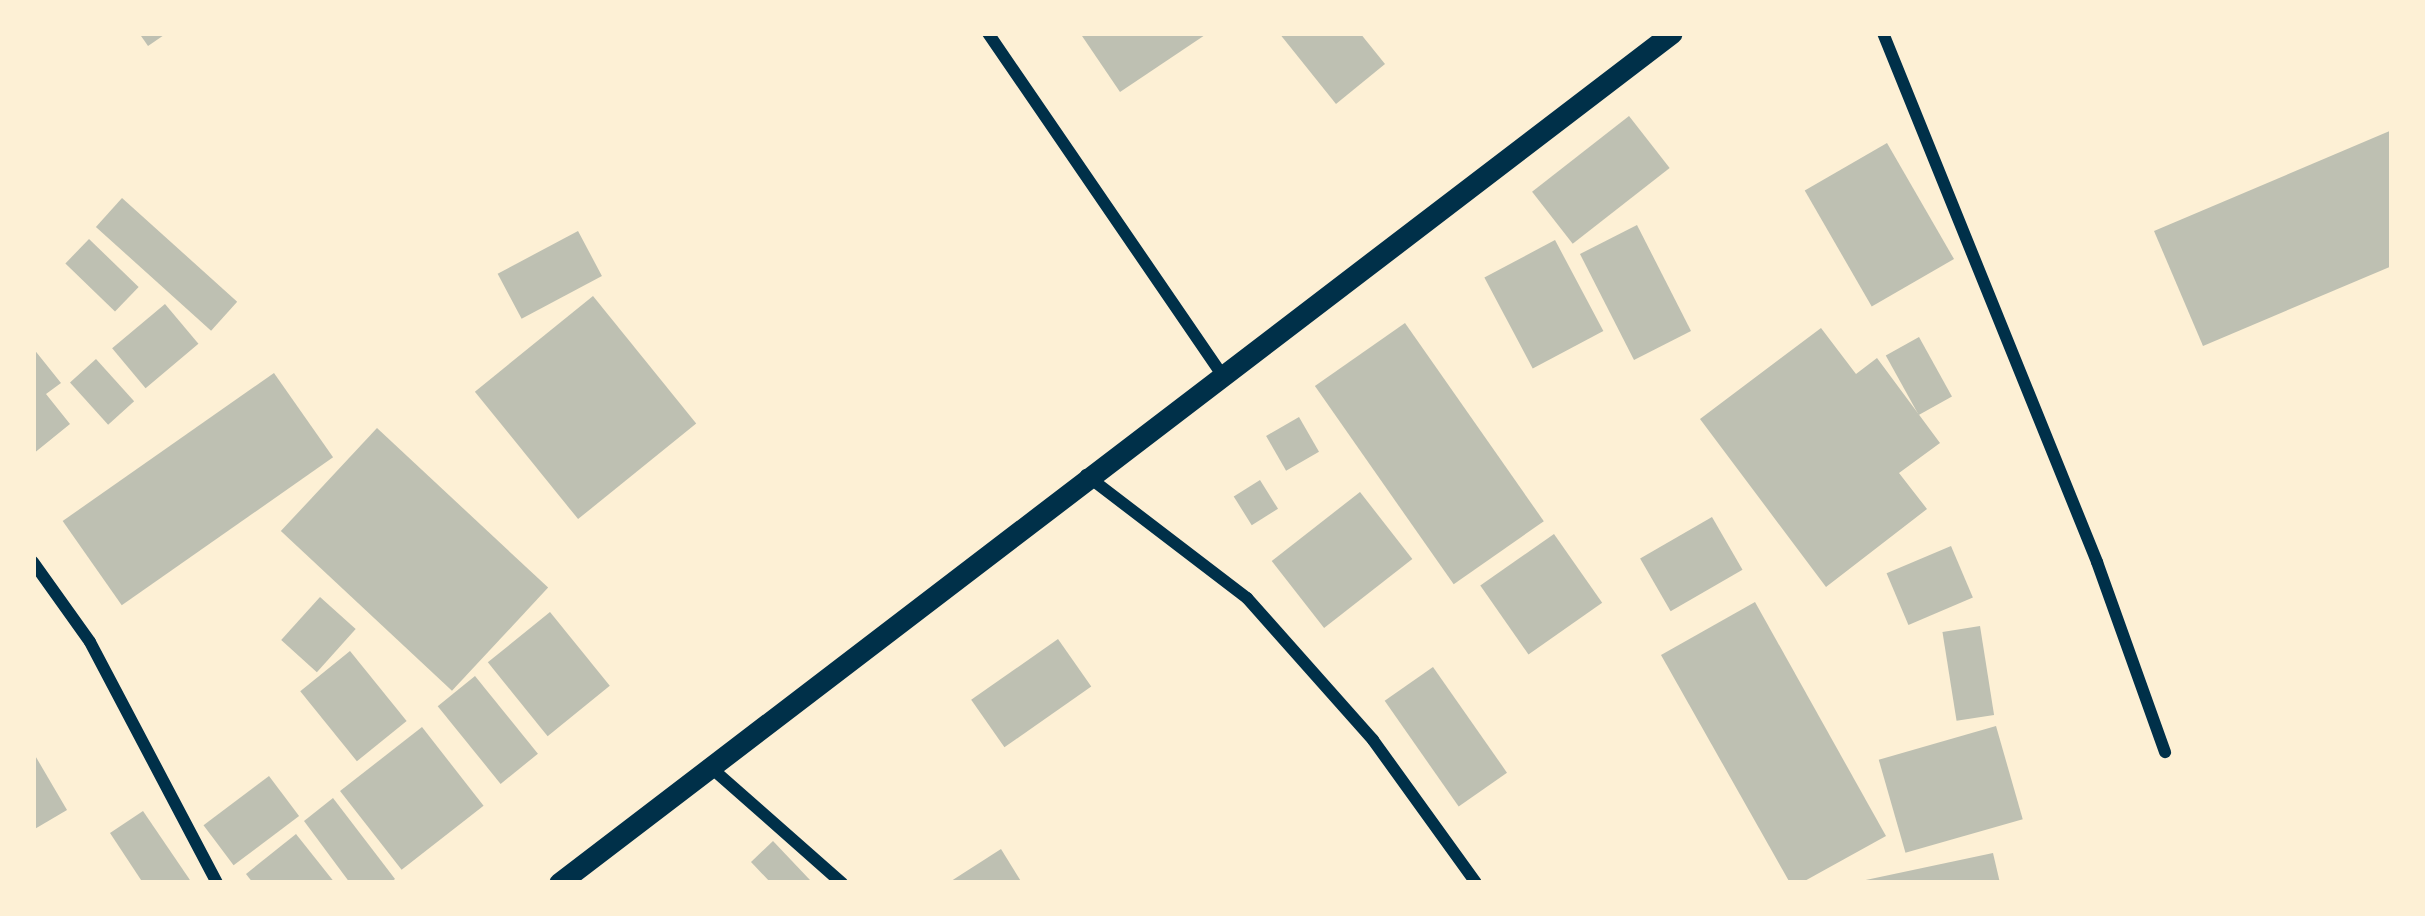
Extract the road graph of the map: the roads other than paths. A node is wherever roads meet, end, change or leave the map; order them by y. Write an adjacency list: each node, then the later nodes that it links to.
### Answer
1 (988, 33): 4 (street)
2 (1672, 33): 4 (street)
3 (1883, 33): 7 (street)
4 (1220, 372): 5 (street)
5 (1085, 474): 8 (street); 12 (street)
6 (33, 562): 9 (street)
7 (2164, 752)
8 (707, 765): 10 (street); 11 (street)
9 (218, 883)
10 (560, 883)
11 (842, 883)
12 (1476, 883)

